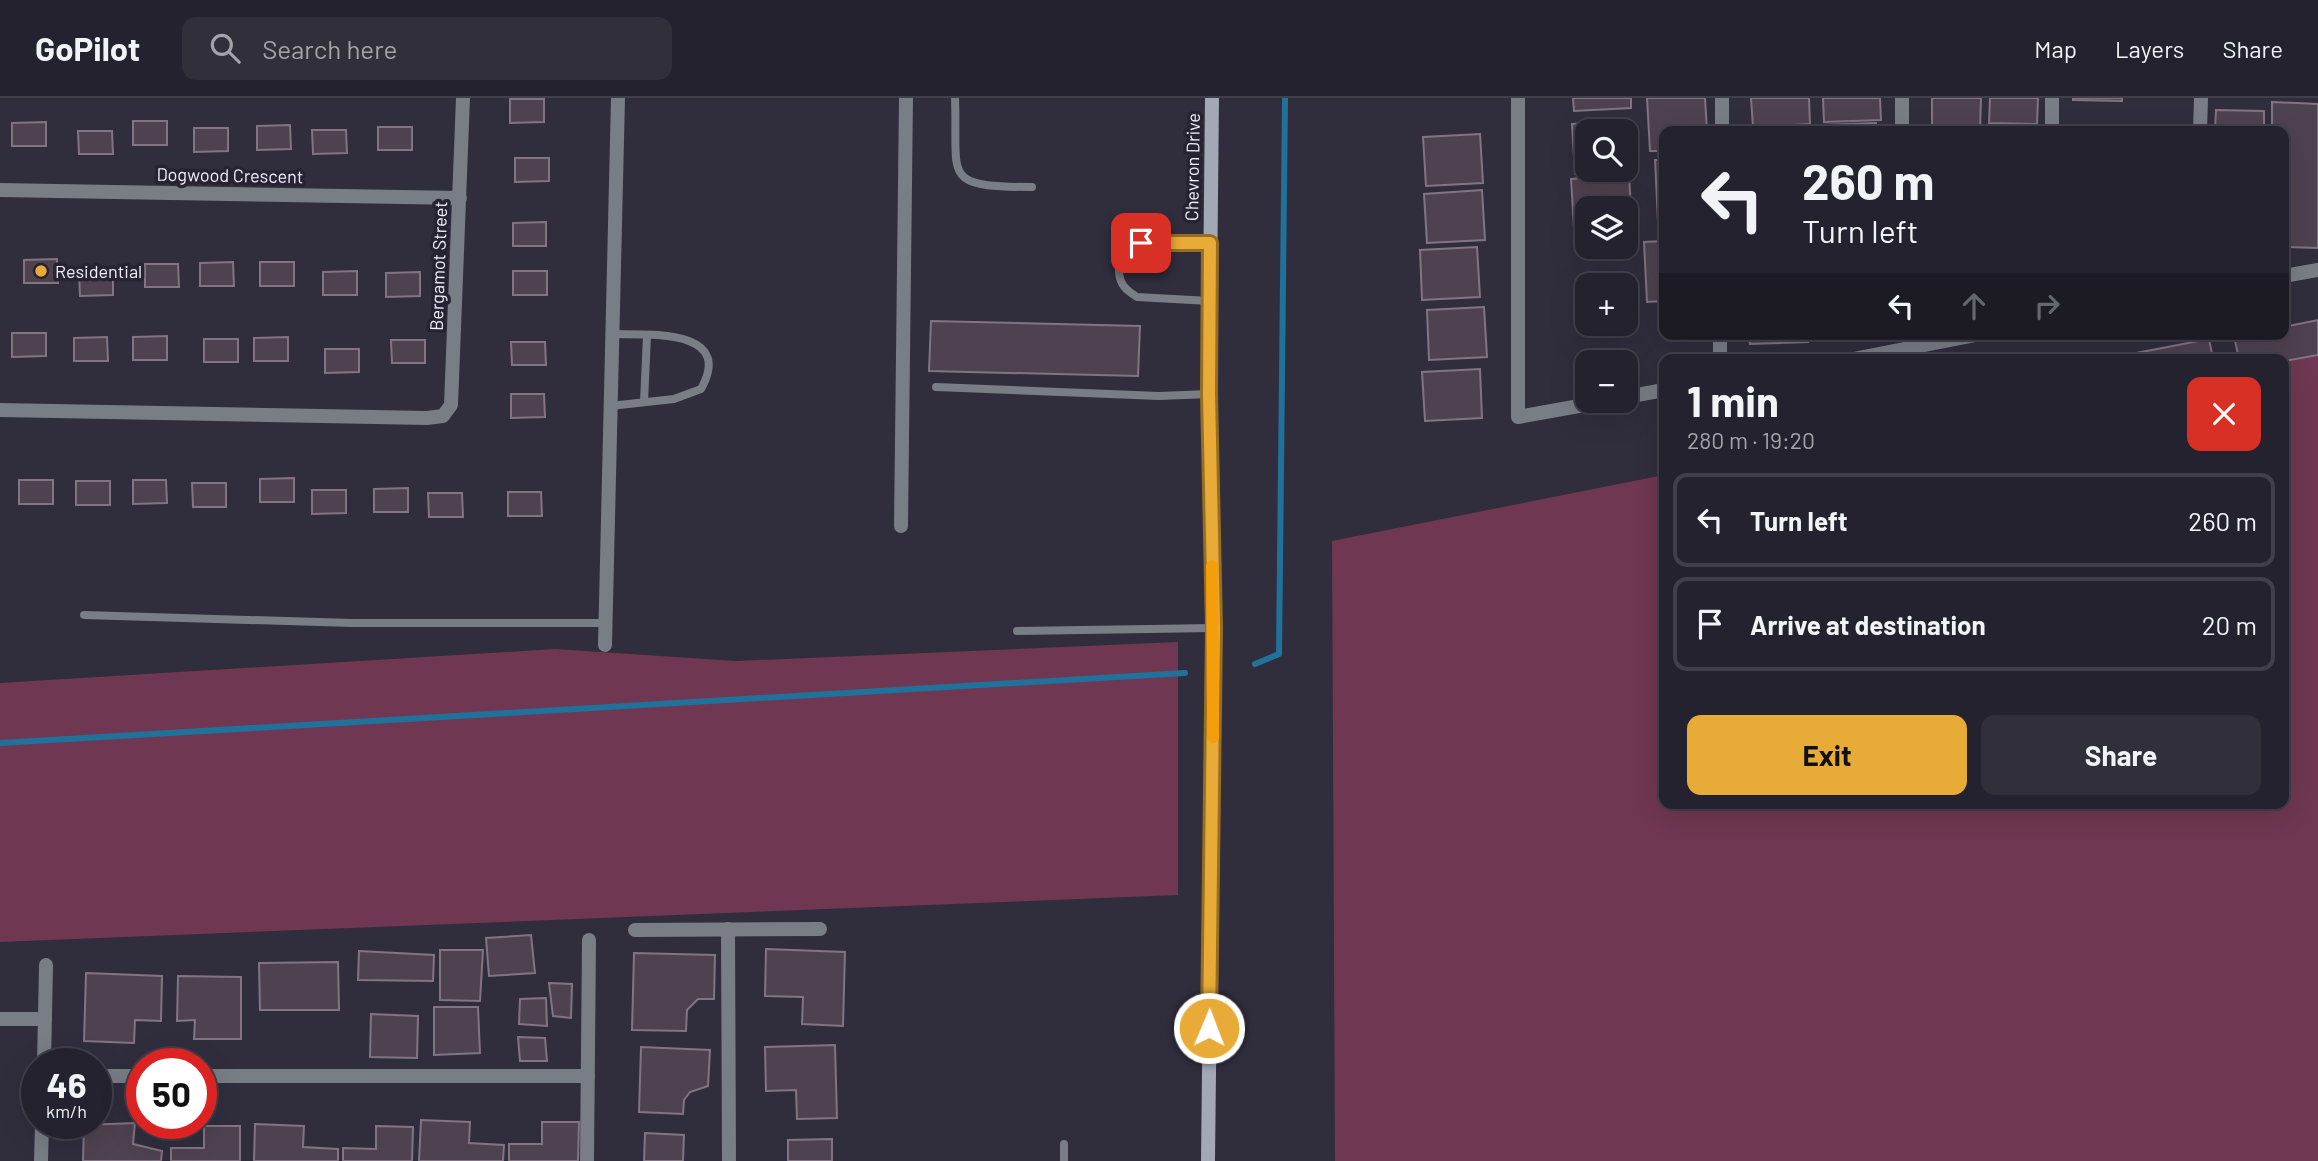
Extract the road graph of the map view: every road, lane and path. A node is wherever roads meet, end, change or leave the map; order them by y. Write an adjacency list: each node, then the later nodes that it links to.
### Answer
1 (463, 98): 17 (street, Bergamot Street)
2 (618, 98): 22 (street)
3 (906, 98): 36 (street)
4 (955, 98): 15 (lane)
5 (1212, 98): 18 (main road, Chevron Drive)
6 (1518, 98): 34 (street)
7 (1722, 98): 11 (street)
8 (1902, 98): 12 (street)
9 (2052, 98): 13 (street)
10 (2201, 98): 14 (street)
11 (1722, 126)
12 (1902, 126)
13 (2052, 126)
14 (2200, 126)
15 (1032, 187)
16 (0, 190): 17 (street, Dogwood Crescent)
17 (460, 198): 35 (street, Bergamot Street)
18 (1210, 243): 21 (main road, Chevron Drive); 21 (lane)
19 (2318, 270): 20 (street)
20 (2289, 275)
21 (1210, 301): 30 (main road, Chevron Drive)
22 (612, 334): 23 (lane); 33 (street)
23 (648, 335): 32 (lane); 32 (lane)
24 (1902, 340): 26 (street)
25 (1953, 340): 26 (street)
26 (1902, 351): 27 (street)
27 (1884, 354)
28 (936, 387): 30 (lane)
29 (1659, 391): 31 (street)
30 (1209, 394): 39 (main road, Chevron Drive)
31 (1638, 395)
32 (644, 402): 33 (lane)
33 (610, 406): 38 (street)
34 (1575, 407)
35 (0, 410)
36 (901, 526)
37 (85, 615): 38 (lane)
38 (606, 623): 41 (street)
39 (1214, 628): 40 (lane); 58 (main road, Chevron Drive)
40 (1017, 631)
41 (605, 645)
42 (728, 929): 43 (street); 44 (street); 56 (street)
43 (820, 929)
44 (635, 930)
45 (589, 940): 51 (street)
46 (46, 965): 48 (street)
47 (0, 1019): 48 (street)
48 (45, 1019): 49 (street)
49 (44, 1048)
50 (217, 1076): 51 (street)
51 (588, 1076): 55 (street)
52 (42, 1139): 54 (street)
53 (1064, 1144): 57 (lane)
54 (41, 1161)
55 (587, 1161)
56 (729, 1161)
57 (1064, 1161)
58 (1208, 1161)

